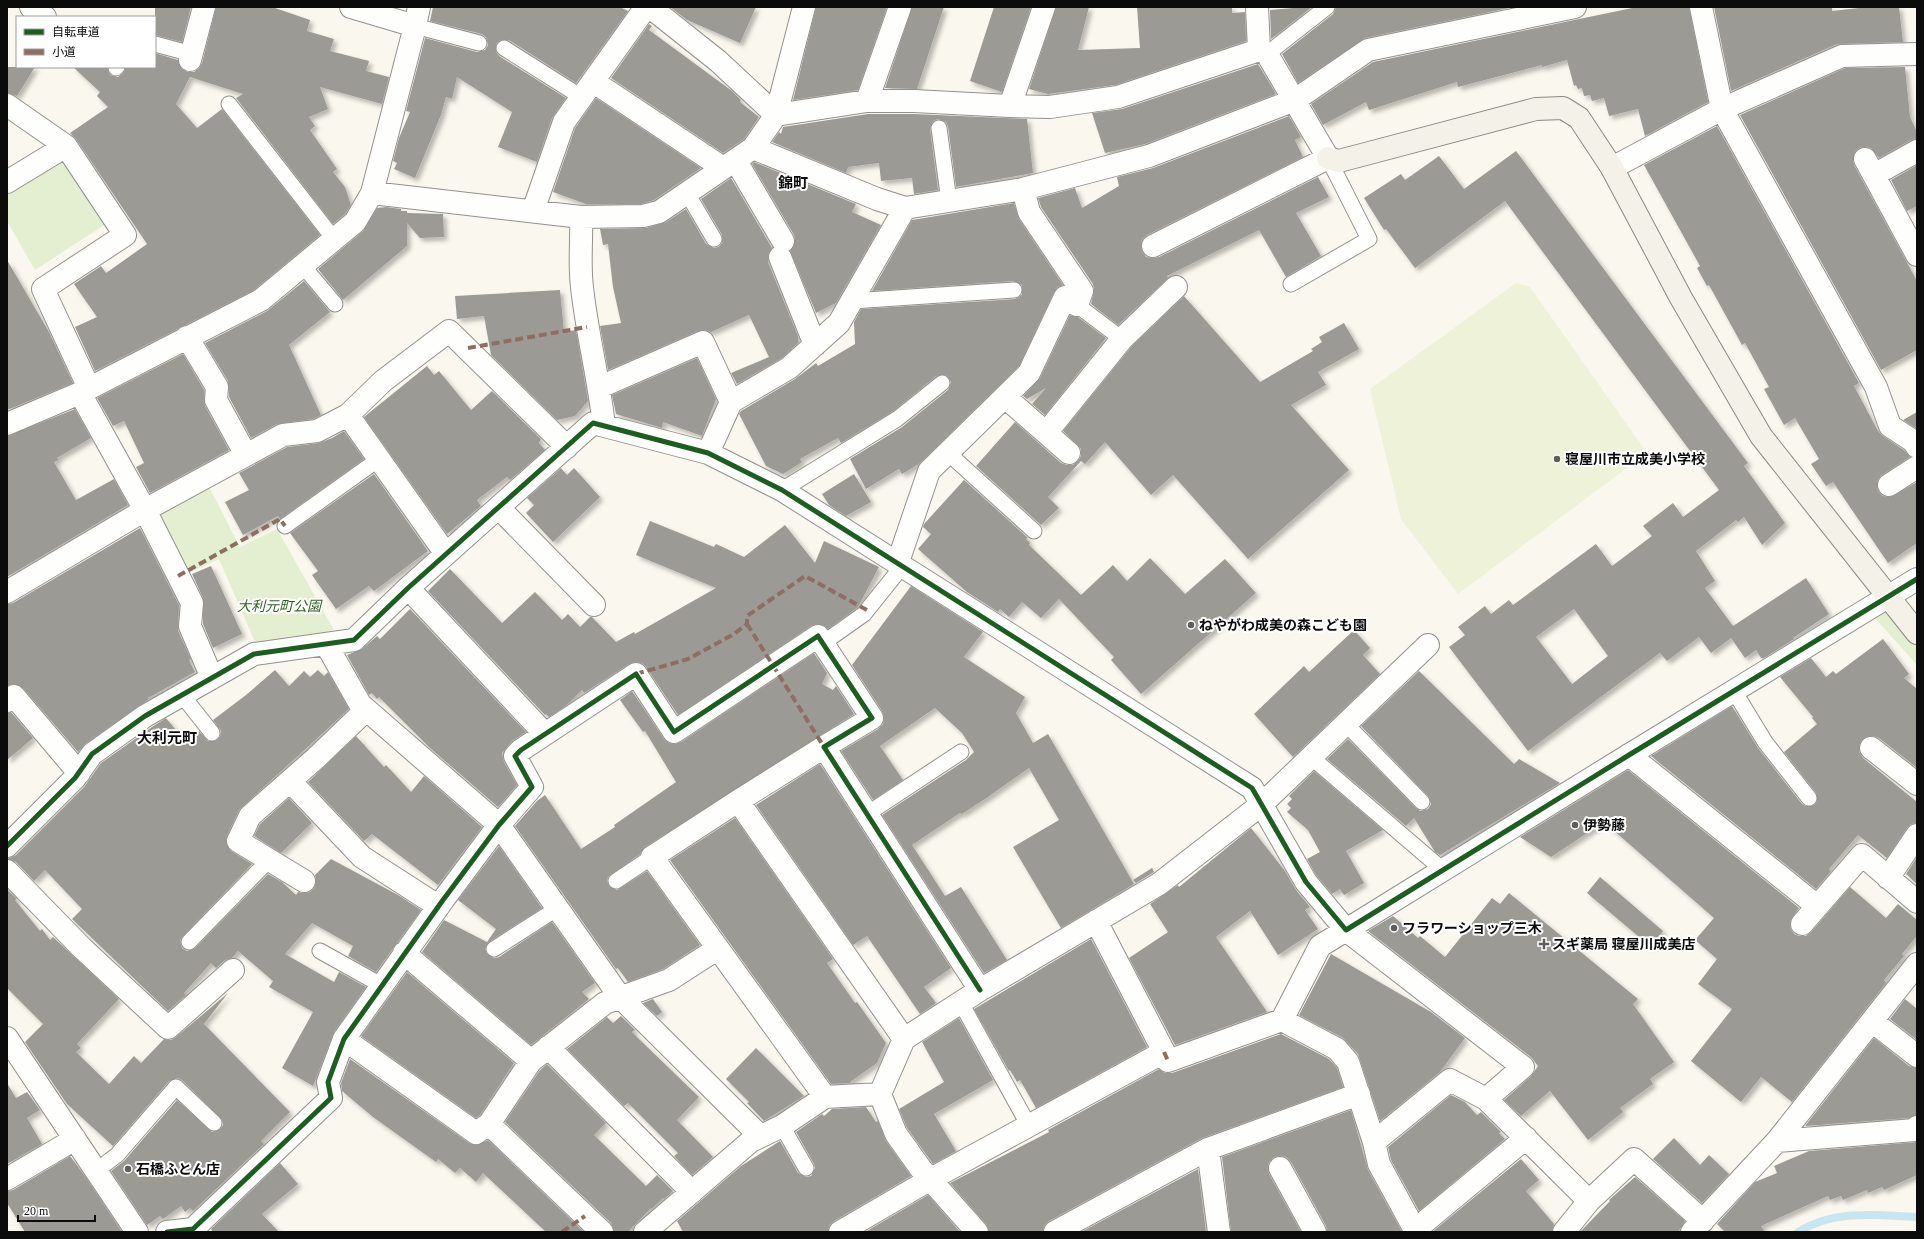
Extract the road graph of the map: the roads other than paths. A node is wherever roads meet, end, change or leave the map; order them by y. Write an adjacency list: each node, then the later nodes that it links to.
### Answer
1 (31, 7): 12 (street)
2 (204, 7): 19 (street)
3 (351, 7): 13 (street)
4 (804, 7): 27 (street)
5 (900, 7): 22 (street)
6 (1044, 7): 25 (street)
7 (1256, 7): 17 (street)
8 (1327, 7): 17 (lane)
9 (1575, 7): 21 (street)
10 (1701, 7): 26 (street)
11 (652, 8): 20 (street); 27 (street)
12 (44, 16)
13 (417, 16): 14 (lane); 37 (street)
14 (479, 43)
15 (156, 44): 19 (lane)
16 (504, 48): 20 (lane)
17 (1263, 52): 21 (street); 25 (street)
18 (1917, 54): 26 (street)
19 (191, 57)
20 (589, 90): 33 (street); 41 (street)
21 (1295, 100): 32 (street); 36 (street)
22 (867, 101): 25 (street); 27 (street)
23 (228, 104): 43 (lane)
24 (7, 106): 29 (street)
25 (1010, 106)
26 (1722, 109): 34 (street); 67 (street)
27 (776, 115): 30 (street)
28 (939, 128): 39 (lane)
29 (66, 146): 35 (street); 59 (street)
30 (753, 148): 33 (street); 40 (street)
31 (1917, 151): 46 (street)
32 (1328, 158): 34 (street); 45 (street); 48 (lane)
33 (729, 165): 38 (street); 56 (street)
34 (1612, 168): 85 (street)
35 (7, 182)
36 (1023, 189): 39 (street); 53 (street)
37 (372, 193): 41 (street); 43 (street)
38 (687, 193): 42 (street); 44 (lane)
39 (949, 201): 40 (street)
40 (905, 208): 51 (street)
41 (533, 211): 42 (street)
42 (582, 217): 58 (street)
43 (334, 239): 47 (street)
44 (714, 239)
45 (1153, 246)
46 (1917, 255)
47 (303, 266): 52 (lane); 54 (street)
48 (1291, 284)
49 (1176, 287): 55 (street)
50 (1014, 290): 51 (lane)
51 (852, 301): 56 (street)
52 (335, 304)
53 (1077, 305): 55 (lane); 60 (street)
54 (187, 337): 59 (street); 71 (street)
55 (1122, 339): 65 (street)
56 (815, 345): 61 (street)
57 (942, 383): 75 (lane)
58 (600, 387): 61 (street); 64 (street)
59 (85, 390): 63 (street); 77 (street)
60 (1005, 397): 65 (street); 69 (street)
61 (731, 402): 68 (street)
62 (348, 415): 66 (street); 71 (street); 72 (street)
63 (7, 424)
64 (604, 426): 66 (street); 68 (street)
65 (1046, 434): 70 (street)
66 (567, 447): 76 (street)
67 (1917, 447)
68 (708, 453): 75 (street)
69 (948, 453): 79 (lane); 81 (street)
70 (1069, 453)
71 (246, 455): 77 (street)
72 (379, 459): 78 (lane); 80 (street)
73 (1917, 468): 74 (street)
74 (1889, 485)
75 (782, 490): 81 (street)
76 (499, 508): 80 (street); 86 (street)
77 (145, 510): 84 (street); 91 (street)
78 (285, 526)
79 (1034, 532)
80 (446, 554): 83 (street)
81 (898, 562): 88 (lane); 110 (street)
82 (1917, 579): 85 (street)
83 (408, 588): 89 (street); 98 (street)
84 (7, 592)
85 (1888, 598): 87 (street); 92 (street)
86 (594, 605)
87 (1917, 633)
88 (823, 643): 98 (street); 99 (street)
89 (326, 644): 91 (street); 95 (street)
90 (1428, 645): 96 (street)
91 (212, 678): 93 (street)
92 (1734, 691): 102 (street); 107 (lane)
93 (182, 695): 97 (lane); 104 (street)
94 (7, 701): 104 (street)
95 (366, 710): 105 (street); 112 (street)
96 (1346, 724): 103 (street); 109 (lane)
97 (212, 733)
98 (545, 734): 112 (street)
99 (824, 747): 108 (street); 111 (street)
100 (1870, 748): 106 (street)
101 (961, 752): 111 (lane)
102 (1629, 755): 117 (street); 124 (street)
103 (1311, 757): 110 (street); 117 (lane)
104 (79, 774): 114 (street)
105 (290, 781): 116 (street); 123 (street)
106 (1917, 784)
107 (1809, 798)
108 (738, 801): 115 (street); 144 (street)
109 (1422, 802)
110 (1262, 804): 126 (street); 128 (street)
111 (867, 814): 137 (street)
112 (499, 825): 123 (street); 125 (street)
113 (1917, 835): 119 (street)
114 (7, 846)
115 (652, 858): 121 (lane); 131 (street)
116 (269, 860): 120 (street); 129 (lane)
117 (1443, 870): 128 (street)
118 (7, 871): 135 (street)
119 (1888, 878): 122 (street); 124 (street)
120 (304, 881)
121 (616, 881)
122 (1917, 902)
123 (438, 906): 133 (street)
124 (1817, 906): 127 (street)
125 (558, 908): 130 (lane); 138 (street)
126 (1096, 921): 137 (street); 156 (street)
127 (1802, 924)
128 (1346, 930): 140 (street); 152 (street)
129 (189, 942)
130 (494, 949)
131 (717, 949): 138 (street); 151 (street)
132 (320, 951): 136 (lane)
133 (404, 953): 136 (street); 147 (street)
134 (1917, 964): 141 (street)
135 (233, 970)
136 (381, 985): 143 (street)
137 (980, 990): 139 (street)
138 (620, 997): 145 (street); 158 (street)
139 (960, 1003): 144 (street); 156 (lane)
140 (1282, 1020): 148 (street); 150 (street)
141 (1872, 1021): 146 (street); 161 (street)
142 (7, 1038): 160 (street)
143 (344, 1039): 154 (street); 172 (street)
144 (904, 1039): 149 (street)
145 (548, 1047): 147 (street); 169 (street)
146 (1917, 1056)
147 (531, 1061): 154 (street)
148 (1168, 1061)
149 (880, 1094): 151 (street); 168 (street)
150 (1359, 1094): 162 (street); 163 (street)
151 (825, 1097): 155 (street)
152 (1486, 1099): 159 (street); 162 (street)
153 (214, 1123): 166 (lane)
154 (489, 1124): 176 (street)
155 (782, 1126): 158 (street); 164 (lane)
156 (1029, 1126): 168 (street)
157 (1917, 1128): 161 (street)
158 (760, 1136): 169 (street)
159 (1526, 1138): 170 (street); 173 (street)
160 (75, 1139): 166 (street); 167 (street)
161 (1777, 1141): 171 (street)
162 (1374, 1142): 173 (street)
163 (1208, 1149): 180 (street); 181 (street)
164 (806, 1168)
165 (1280, 1168): 182 (street)
166 (96, 1171): 174 (street)
167 (7, 1179)
168 (931, 1179): 178 (street); 179 (street)
169 (692, 1192): 177 (street)
170 (1589, 1201): 171 (street); 183 (street)
171 (1698, 1226)
172 (201, 1228): 175 (street)
173 (1416, 1231)
174 (137, 1232)
175 (167, 1232)
176 (602, 1232)
177 (645, 1232)
178 (840, 1232)
179 (977, 1232)
180 (1055, 1232)
181 (1220, 1232)
182 (1316, 1232)
183 (1564, 1232)

